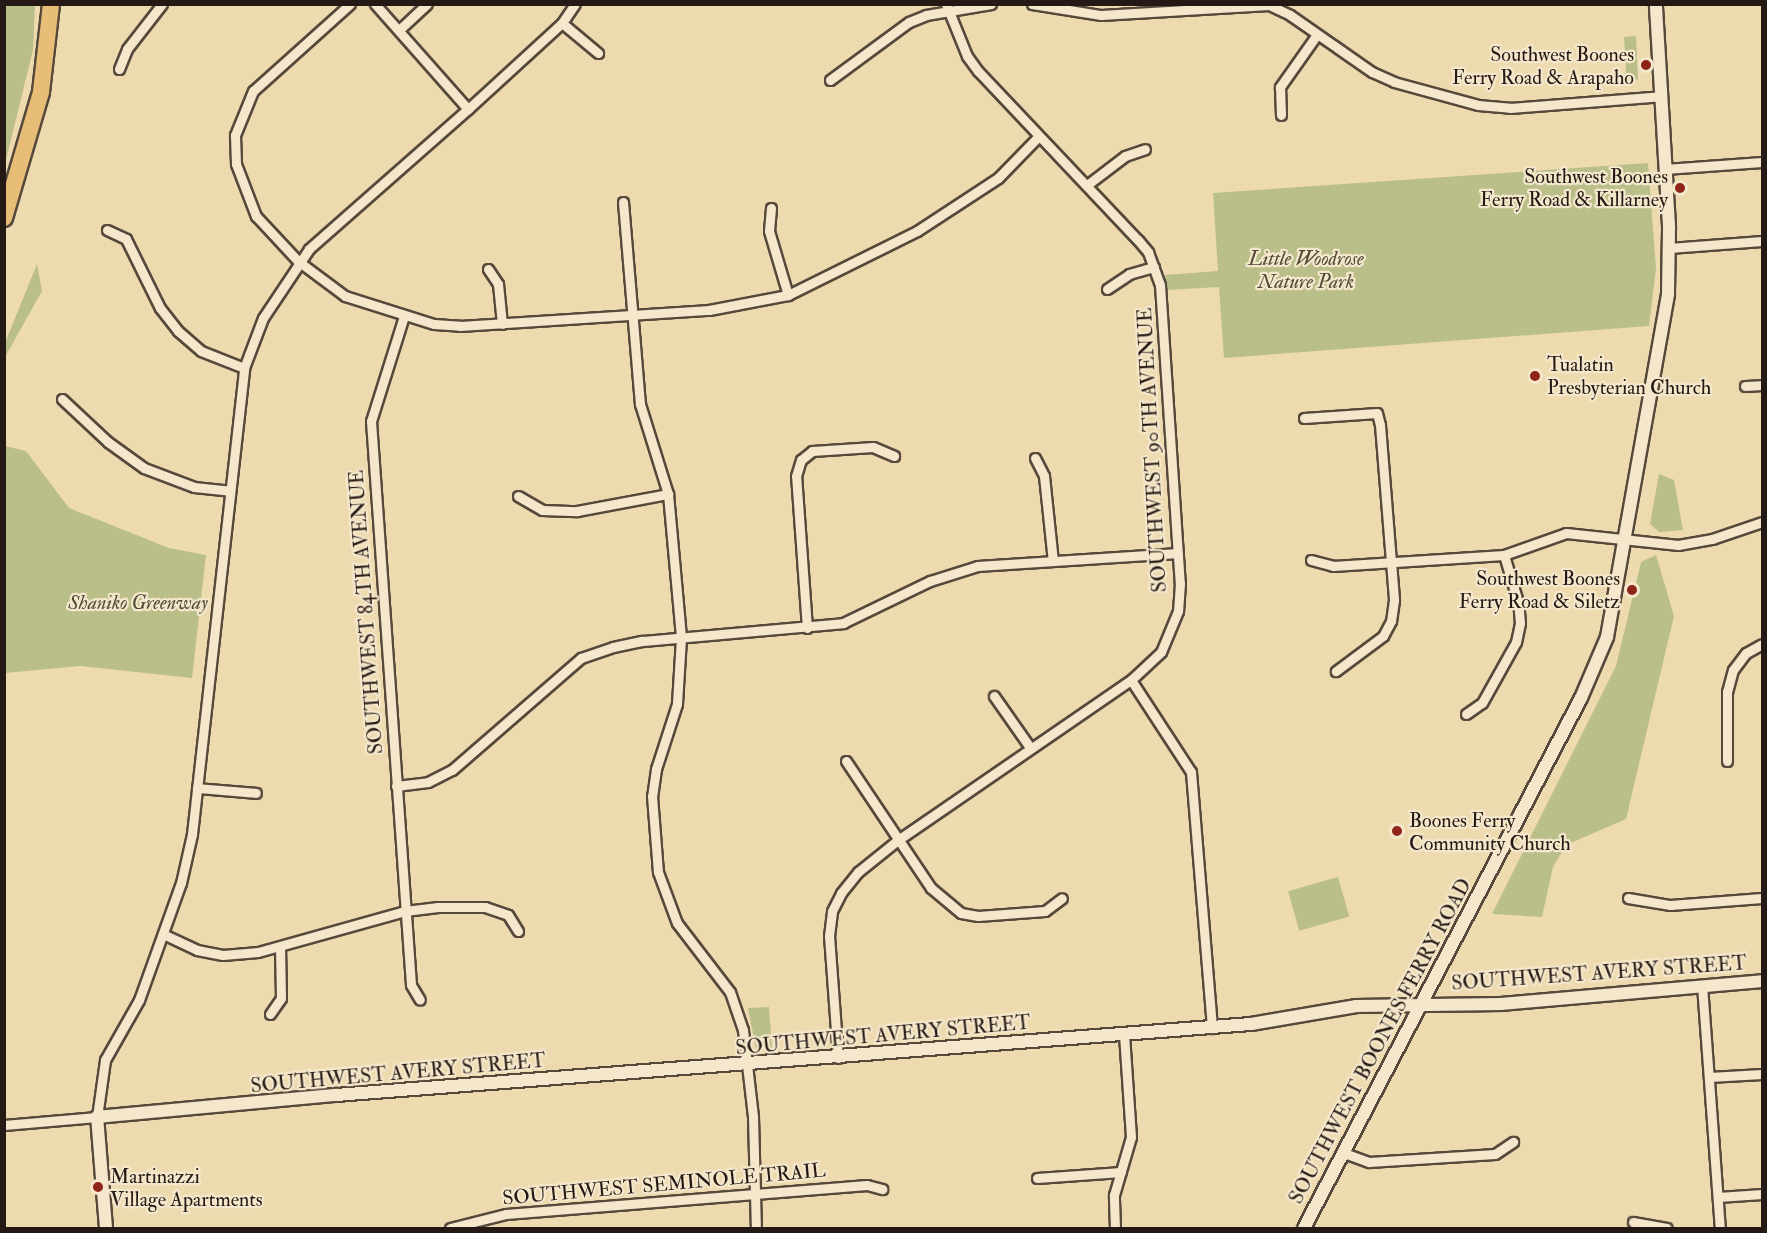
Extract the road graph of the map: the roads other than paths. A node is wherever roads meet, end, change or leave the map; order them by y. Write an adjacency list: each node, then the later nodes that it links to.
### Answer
1 (51, 4): 27 (highway)
2 (162, 4): 15 (street)
3 (350, 4): 31 (street)
4 (375, 4): 12 (street)
5 (428, 4): 12 (street)
6 (575, 4): 11 (street)
7 (992, 4): 10 (street)
8 (1032, 4): 13 (street)
9 (1656, 4): 17 (main road, SOUTHWEST BOONES FERRY ROAD)
10 (946, 8): 16 (street); 20 (street, SOUTHWEST 90TH AVENUE)
11 (562, 23): 14 (street); 18 (street)
12 (399, 30): 18 (street)
13 (1316, 36): 17 (street); 19 (street)
14 (598, 53)
15 (119, 69)
16 (830, 80)
17 (1661, 96): 23 (main road, SOUTHWEST BOONES FERRY ROAD)
18 (468, 110): 31 (street)
19 (1281, 115)
20 (1038, 137): 24 (street, SOUTHWEST 90TH AVENUE); 35 (street)
21 (1145, 149): 24 (street)
22 (1762, 162): 23 (street)
23 (1665, 169): 30 (main road, SOUTHWEST BOONES FERRY ROAD)
24 (1087, 185): 32 (street, SOUTHWEST 90TH AVENUE)
25 (623, 202): 36 (street)
26 (771, 208): 35 (street)
27 (4, 218)
28 (107, 230): 39 (street)
29 (1762, 241): 30 (street)
30 (1669, 248): 50 (main road, SOUTHWEST BOONES FERRY ROAD)
31 (298, 261): 37 (street); 39 (street)
32 (1154, 267): 34 (street); 51 (street, SOUTHWEST 90TH AVENUE)
33 (488, 269): 38 (street)
34 (1107, 289)
35 (788, 295): 36 (street)
36 (634, 313): 38 (street); 47 (street)
37 (404, 316): 38 (street); 66 (street, SOUTHWEST 84TH AVENUE)
38 (502, 324)
39 (244, 368): 46 (street)
40 (1762, 385): 41 (street)
41 (1745, 386)
42 (62, 399): 46 (street)
43 (1304, 418): 55 (street)
44 (894, 456): 56 (street)
45 (1035, 458): 54 (street)
46 (230, 491): 67 (street)
47 (668, 494): 48 (street); 57 (street)
48 (518, 496)
49 (1762, 522): 50 (street)
50 (1625, 542): 52 (street); 80 (main road, SOUTHWEST BOONES FERRY ROAD)
51 (1178, 553): 54 (street); 60 (street, SOUTHWEST 90TH AVENUE)
52 (1504, 555): 55 (street); 62 (street)
53 (1311, 560): 55 (street)
54 (1053, 561): 56 (street)
55 (1391, 564): 59 (street)
56 (807, 628): 57 (street)
57 (681, 638): 66 (street); 85 (street)
58 (1762, 644): 65 (street)
59 (1336, 671)
60 (1131, 680): 63 (street, SOUTHWEST 90TH AVENUE); 82 (street)
61 (994, 696): 63 (street)
62 (1466, 714)
63 (1029, 746): 69 (street, SOUTHWEST 90TH AVENUE)
64 (846, 760): 69 (street)
65 (1727, 761)
66 (396, 786): 73 (street, SOUTHWEST 84TH AVENUE)
67 (197, 788): 68 (street); 75 (street)
68 (256, 793)
69 (898, 840): 70 (street); 84 (street, SOUTHWEST 90TH AVENUE)
70 (1062, 898)
71 (1628, 898): 72 (street)
72 (1762, 898)
73 (405, 911): 74 (street); 76 (street); 79 (street, SOUTHWEST 84TH AVENUE)
74 (518, 931)
75 (163, 934): 76 (street); 88 (street)
76 (280, 947): 81 (street)
77 (1762, 981): 78 (main road, SOUTHWEST AVERY STREET)
78 (1702, 985): 80 (main road, SOUTHWEST AVERY STREET); 87 (street)
79 (420, 1000)
80 (1422, 1004): 82 (main road, SOUTHWEST AVERY STREET); 91 (main road, SOUTHWEST BOONES FERRY ROAD)
81 (270, 1014)
82 (1212, 1028): 83 (main road, SOUTHWEST AVERY STREET)
83 (1124, 1035): 84 (main road, SOUTHWEST AVERY STREET); 92 (street)
84 (838, 1058): 85 (main road, SOUTHWEST AVERY STREET)
85 (749, 1066): 88 (main road, SOUTHWEST AVERY STREET); 95 (street)
86 (1762, 1074): 87 (street)
87 (1709, 1077): 97 (street)
88 (97, 1118): 89 (street, SOUTHWEST AVERY STREET); 99 (main road)
89 (4, 1125)
90 (1513, 1142): 91 (street)
91 (1344, 1153): 103 (main road, SOUTHWEST BOONES FERRY ROAD)
92 (1121, 1172): 93 (street); 102 (street)
93 (1037, 1178)
94 (882, 1189): 95 (street, SOUTHWEST SEMINOLE TRAIL)
95 (754, 1194): 100 (street, SOUTHWEST SEMINOLE TRAIL); 101 (street)
96 (1762, 1194): 97 (street)
97 (1718, 1197): 105 (street)
98 (1633, 1222): 104 (street)
99 (106, 1228)
100 (450, 1228)
101 (756, 1228)
102 (1114, 1228)
103 (1304, 1228)
104 (1666, 1228)
105 (1720, 1228)

